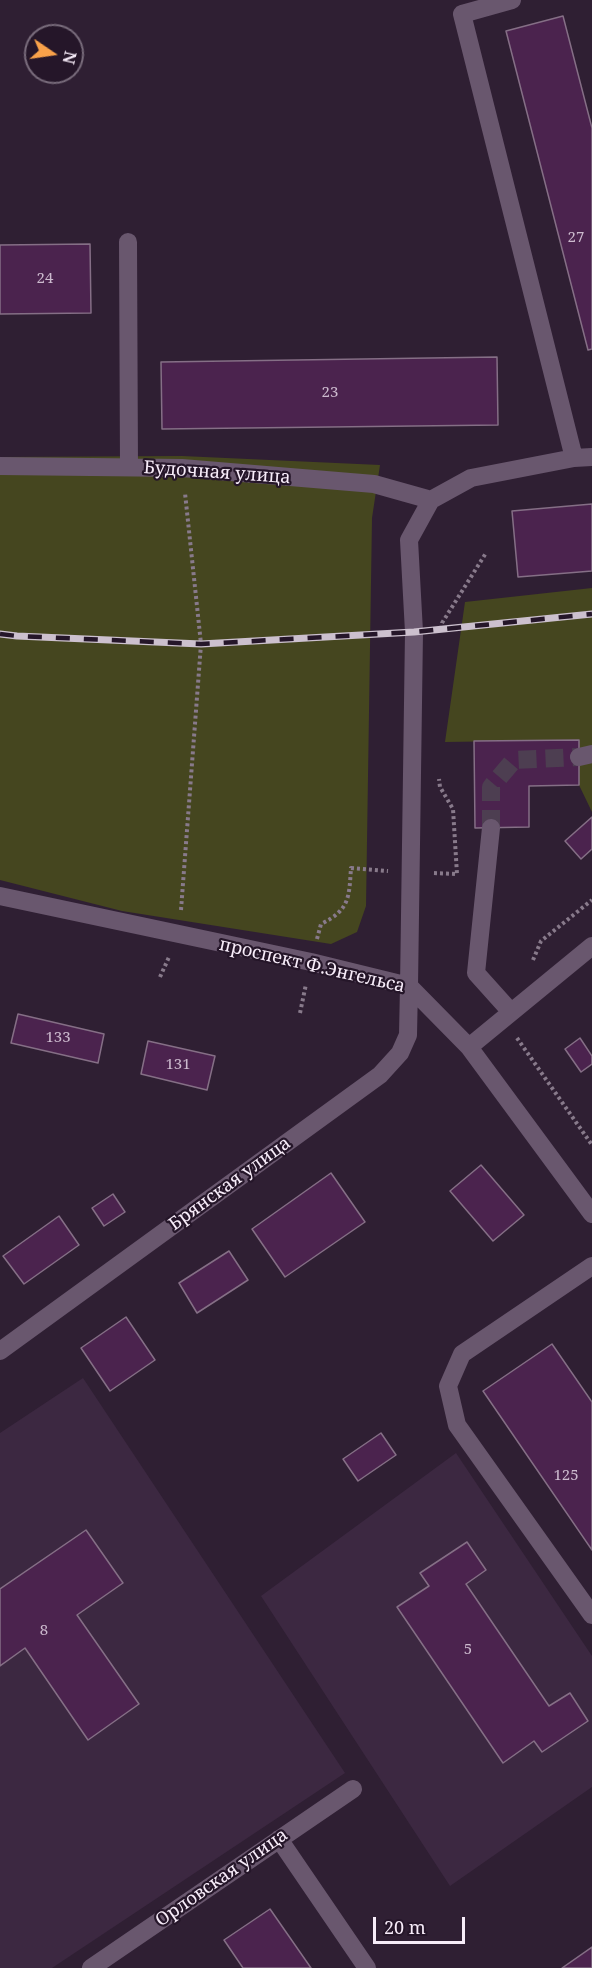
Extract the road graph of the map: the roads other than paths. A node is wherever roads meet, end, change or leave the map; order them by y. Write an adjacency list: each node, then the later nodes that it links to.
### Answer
1 (512, 0): 4 (street)
2 (128, 242): 6 (street)
3 (592, 457): 4 (street)
4 (574, 458): 7 (street)
5 (0, 466): 6 (street, Будочная улица)
6 (129, 467): 7 (street, Будочная улица)
7 (431, 500): 11 (street, Брянская улица)
8 (492, 828): 12 (street)
9 (0, 896): 11 (street, проспект Ф.Энгельса)
10 (592, 946): 12 (street)
11 (409, 986): 13 (street, проспект Ф.Энгельса); 16 (street, Брянская улица)
12 (512, 1012): 13 (street)
13 (469, 1047): 14 (street, проспект Ф.Энгельса)
14 (592, 1214)
15 (592, 1266): 17 (street)
16 (0, 1350)
17 (592, 1615)
18 (353, 1789): 19 (street, Орловская улица)
19 (279, 1839): 20 (street, Орловская улица); 21 (street)
20 (91, 1968)
21 (367, 1968)

